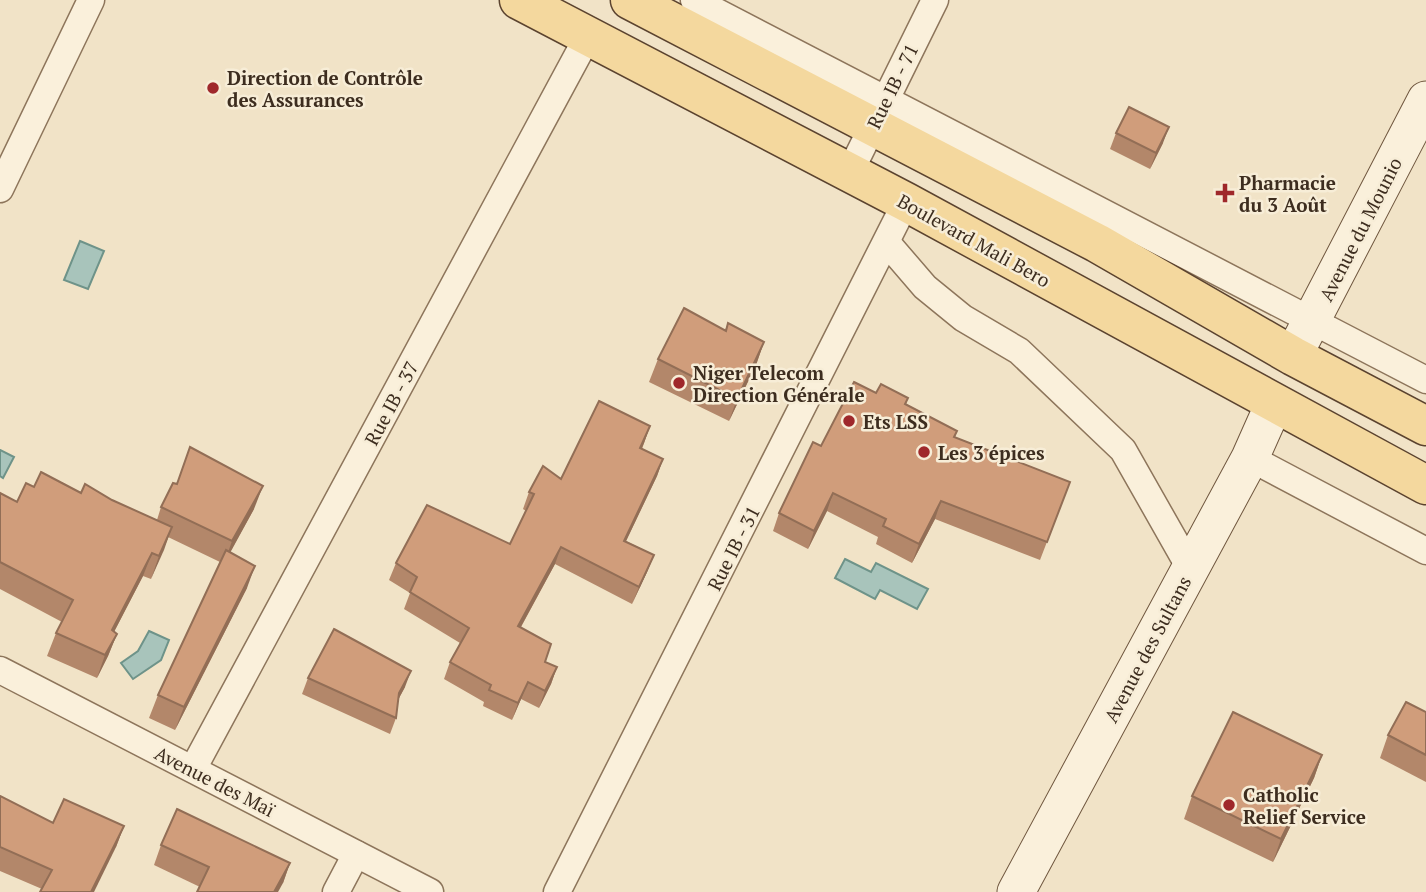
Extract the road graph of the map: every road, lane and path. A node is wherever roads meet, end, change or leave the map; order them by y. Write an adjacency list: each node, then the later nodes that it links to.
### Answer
1 (91, 0): 10 (street)
2 (519, 0): 6 (main road, Boulevard Mali Bero)
3 (630, 0): 8 (main road)
4 (694, 0): 8 (street)
5 (935, 0): 8 (street, Rue IB - 71)
6 (588, 36): 9 (main road, Boulevard Mali Bero); 23 (street, Rue IB - 37)
7 (1426, 100): 13 (street, Avenue du Mounio)
8 (879, 113): 9 (street, Rue IB - 71); 13 (street); 14 (main road)
9 (849, 172): 11 (main road, Boulevard Mali Bero)
10 (0, 189)
11 (906, 202): 12 (street, Rue IB - 31); 16 (main road, Boulevard Mali Bero)
12 (888, 243): 21 (street); 27 (street, Rue IB - 31)
13 (1312, 321): 14 (street, Avenue du Mounio); 15 (street)
14 (1293, 356): 17 (main road)
15 (1426, 380)
16 (1275, 404): 18 (street, Avenue des Sultans); 19 (main road, Boulevard Mali Bero)
17 (1426, 426)
18 (1250, 458): 20 (street); 21 (street, Avenue des Sultans)
19 (1426, 485)
20 (1426, 551)
21 (1190, 568): 28 (street, Avenue des Sultans)
22 (0, 670): 23 (street, Avenue des Maï)
23 (193, 769): 24 (street, Avenue des Maï)
24 (356, 854): 25 (street); 26 (street, Avenue des Maï)
25 (337, 892)
26 (429, 892)
27 (557, 892)
28 (1016, 892)

